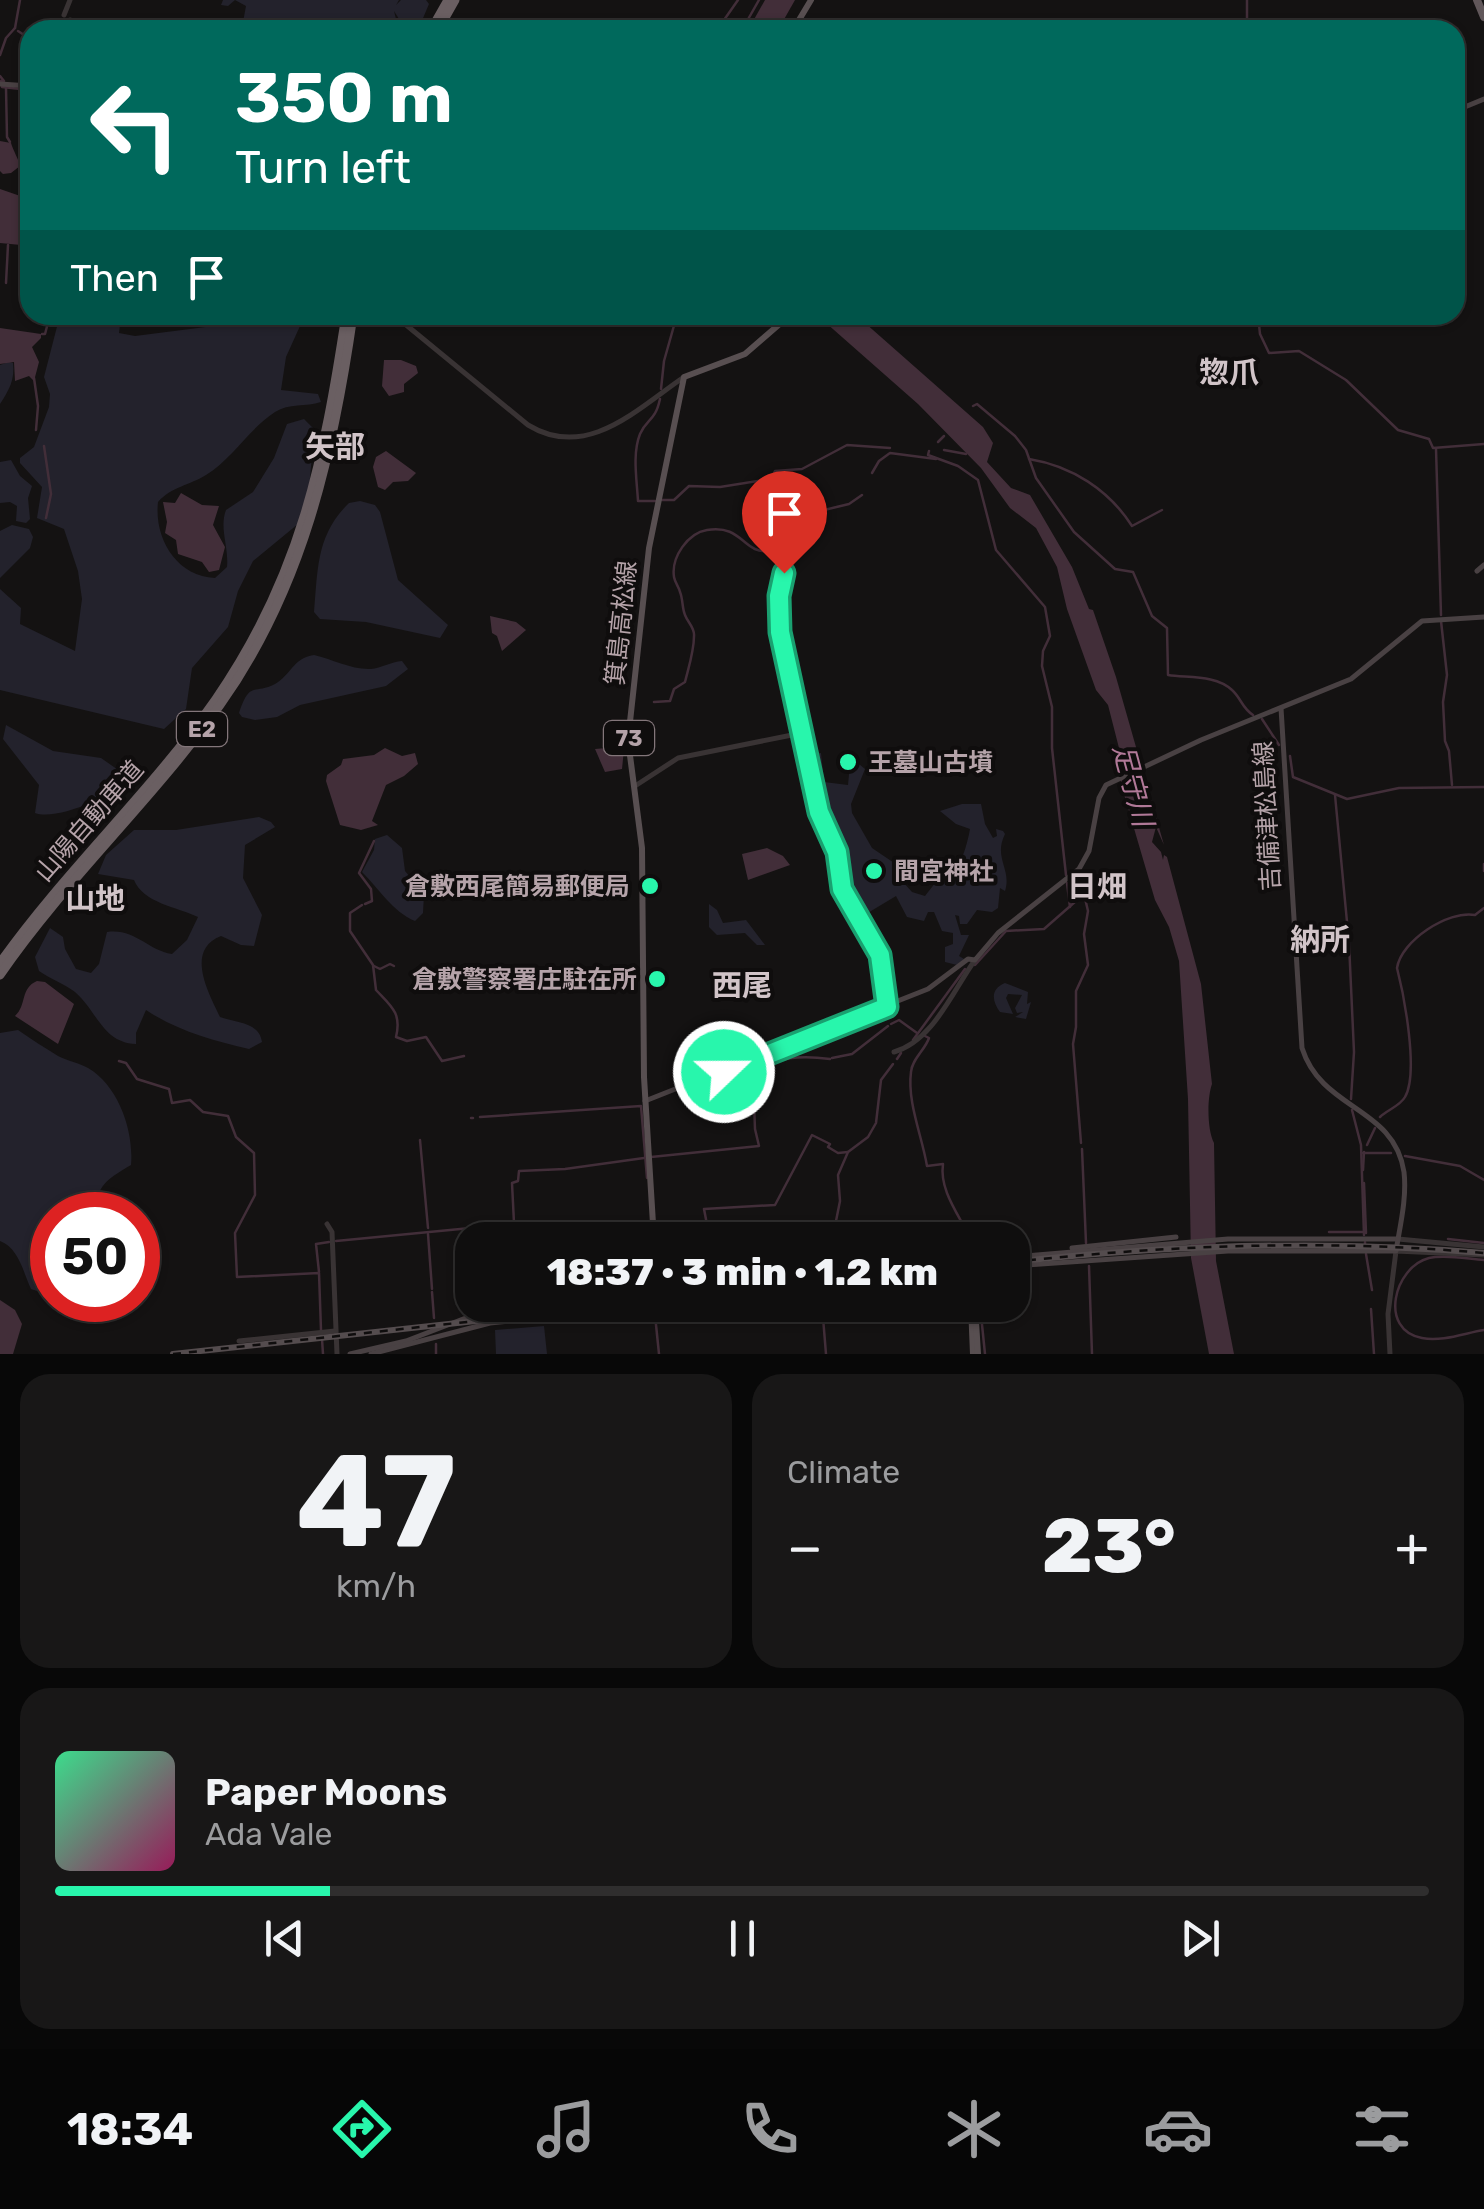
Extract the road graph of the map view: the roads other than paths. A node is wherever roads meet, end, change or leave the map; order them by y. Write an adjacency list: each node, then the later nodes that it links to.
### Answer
1 (1477, 0): 2 (highway)
2 (1484, 16)
3 (348, 325): 7 (highway, 山陽自動車道 / E2)
4 (406, 325): 6 (street)
5 (778, 325): 6 (main road)
6 (684, 378): 14 (main road, 箕島高松線 / 73)
7 (329, 440): 16 (highway, 山陽自動車道 / E2); 17 (highway, 山陽自動車道 / E2)
8 (789, 561): 13 (street)
9 (1484, 565): 10 (main road)
10 (1477, 571)
11 (1484, 617): 12 (main road, 吉備津松島線)
12 (1281, 708): 15 (main road, 吉備津松島線); 24 (main road, 吉備津松島線)
13 (802, 732): 14 (street); 18 (street)
14 (632, 788): 20 (main road, 箕島高松線 / 73)
15 (975, 960): 18 (main road, 吉備津松島線); 19 (street)
16 (0, 963)
17 (0, 975)
18 (887, 1007): 20 (main road, 吉備津松島線)
19 (894, 1052)
20 (644, 1101): 21 (main road, 箕島高松線 / 73)
21 (653, 1222)
22 (326, 1224): 34 (street)
23 (1176, 1236): 26 (main road)
24 (1398, 1239): 25 (street); 26 (main road); 27 (main road, 吉備津松島線)
25 (1484, 1247)
26 (1065, 1251): 28 (main road)
27 (1396, 1251): 29 (street); 30 (main road); 40 (street)
28 (1030, 1255)
29 (1484, 1255)
30 (1030, 1265)
31 (458, 1322): 37 (main road)
32 (499, 1322): 38 (main road)
33 (974, 1322): 39 (main road)
34 (336, 1330): 35 (street); 36 (street)
35 (239, 1341)
36 (337, 1354)
37 (350, 1354)
38 (371, 1354)
39 (975, 1354)
40 (1390, 1354)

